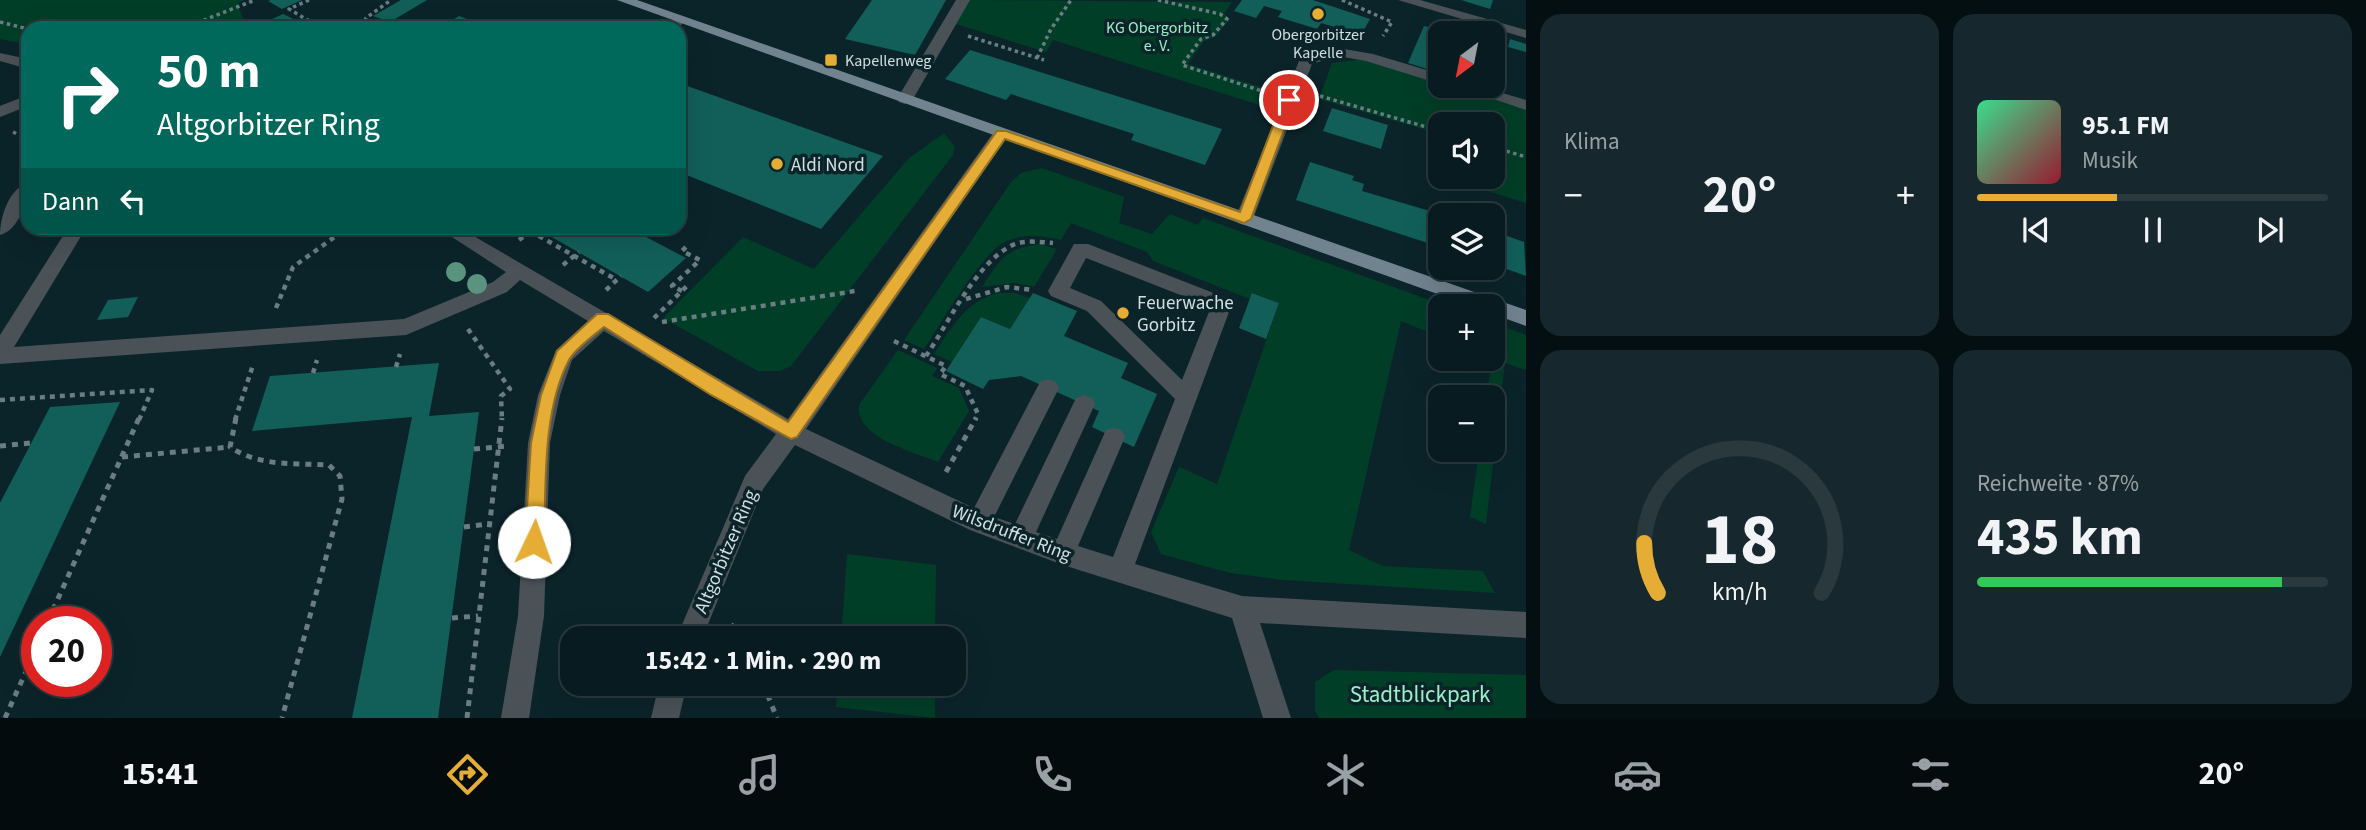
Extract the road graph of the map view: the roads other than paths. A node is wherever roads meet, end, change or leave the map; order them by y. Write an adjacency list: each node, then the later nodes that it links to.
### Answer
1 (624, 0): 4 (main road)
2 (963, 0): 11 (street)
3 (1405, 0): 6 (street)
4 (671, 21)
5 (686, 27): 11 (main road)
6 (1526, 34)
7 (0, 58): 8 (street)
8 (21, 62)
9 (1428, 75): 17 (street)
10 (1503, 98): 13 (street)
11 (905, 99): 15 (main road)
12 (21, 103): 14 (street)
13 (1526, 105)
14 (0, 112)
15 (1002, 133): 17 (main road); 30 (street, Altgorbitzer Ring)
16 (21, 199): 18 (street)
17 (1244, 219): 22 (main road)
18 (0, 229)
19 (73, 235): 26 (street)
20 (459, 235): 21 (street)
21 (520, 270): 24 (street); 26 (street)
22 (1458, 294)
23 (1505, 311): 25 (main road)
24 (603, 318): 30 (street); 40 (street)
25 (1526, 318)
26 (0, 354)
27 (1048, 388): 32 (street)
28 (1186, 397): 28 (street); 35 (street)
29 (1084, 404): 33 (street)
30 (791, 432): 32 (street, Wilsdruffer Ring); 38 (street, Altgorbitzer Ring)
31 (1114, 437): 34 (street)
32 (979, 522): 33 (street, Wilsdruffer Ring)
33 (1021, 538): 34 (street, Wilsdruffer Ring)
34 (1063, 553): 35 (street, Wilsdruffer Ring)
35 (1120, 571): 36 (street, Wilsdruffer Ring)
36 (1242, 609): 37 (street, Wilsdruffer Ring); 42 (street)
37 (1526, 625)
38 (694, 626)
39 (670, 696): 41 (street)
40 (515, 718)
41 (665, 718)
42 (1277, 718)

